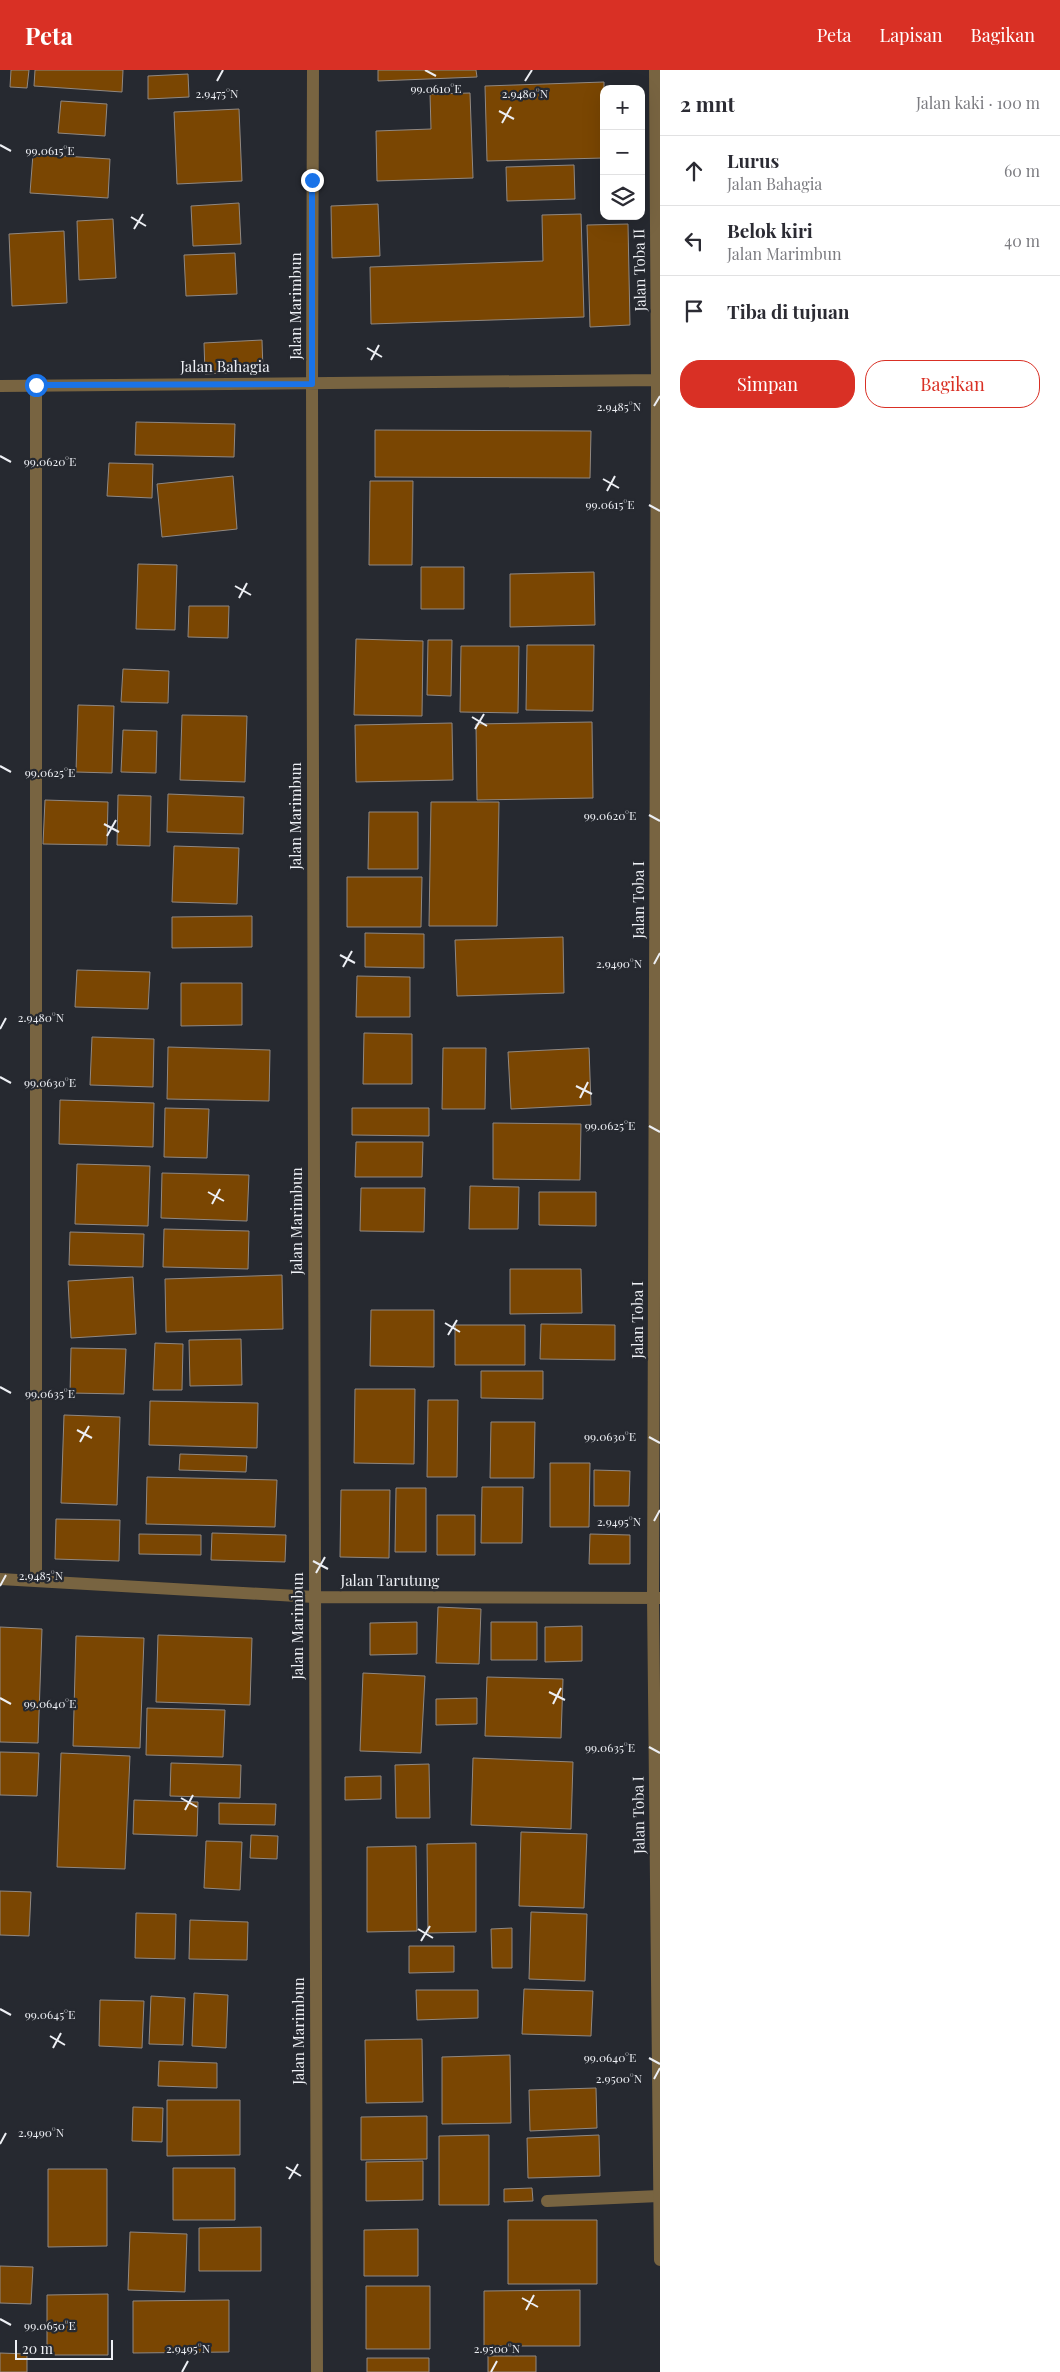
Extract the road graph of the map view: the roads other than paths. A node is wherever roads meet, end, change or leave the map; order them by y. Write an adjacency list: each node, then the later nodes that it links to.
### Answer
1 (314, 70): 4 (street, Jalan Marimbun)
2 (655, 70): 3 (street, Jalan Toba II)
3 (659, 380): 4 (street, Jalan Bahagia); 10 (street, Jalan Toba I)
4 (312, 384): 5 (street, Jalan Bahagia); 9 (street, Jalan Marimbun)
5 (36, 385): 6 (street, Jalan Bahagia); 8 (street)
6 (0, 386)
7 (0, 1580): 8 (street, Jalan Tarutung)
8 (36, 1580): 9 (street, Jalan Tarutung)
9 (314, 1597): 10 (street, Jalan Tarutung); 14 (street, Jalan Marimbun)
10 (657, 1598): 11 (street, Jalan Toba I)
11 (659, 2196): 12 (street); 13 (street, Jalan Toba I)
12 (546, 2201)
13 (660, 2260)
14 (317, 2372)

